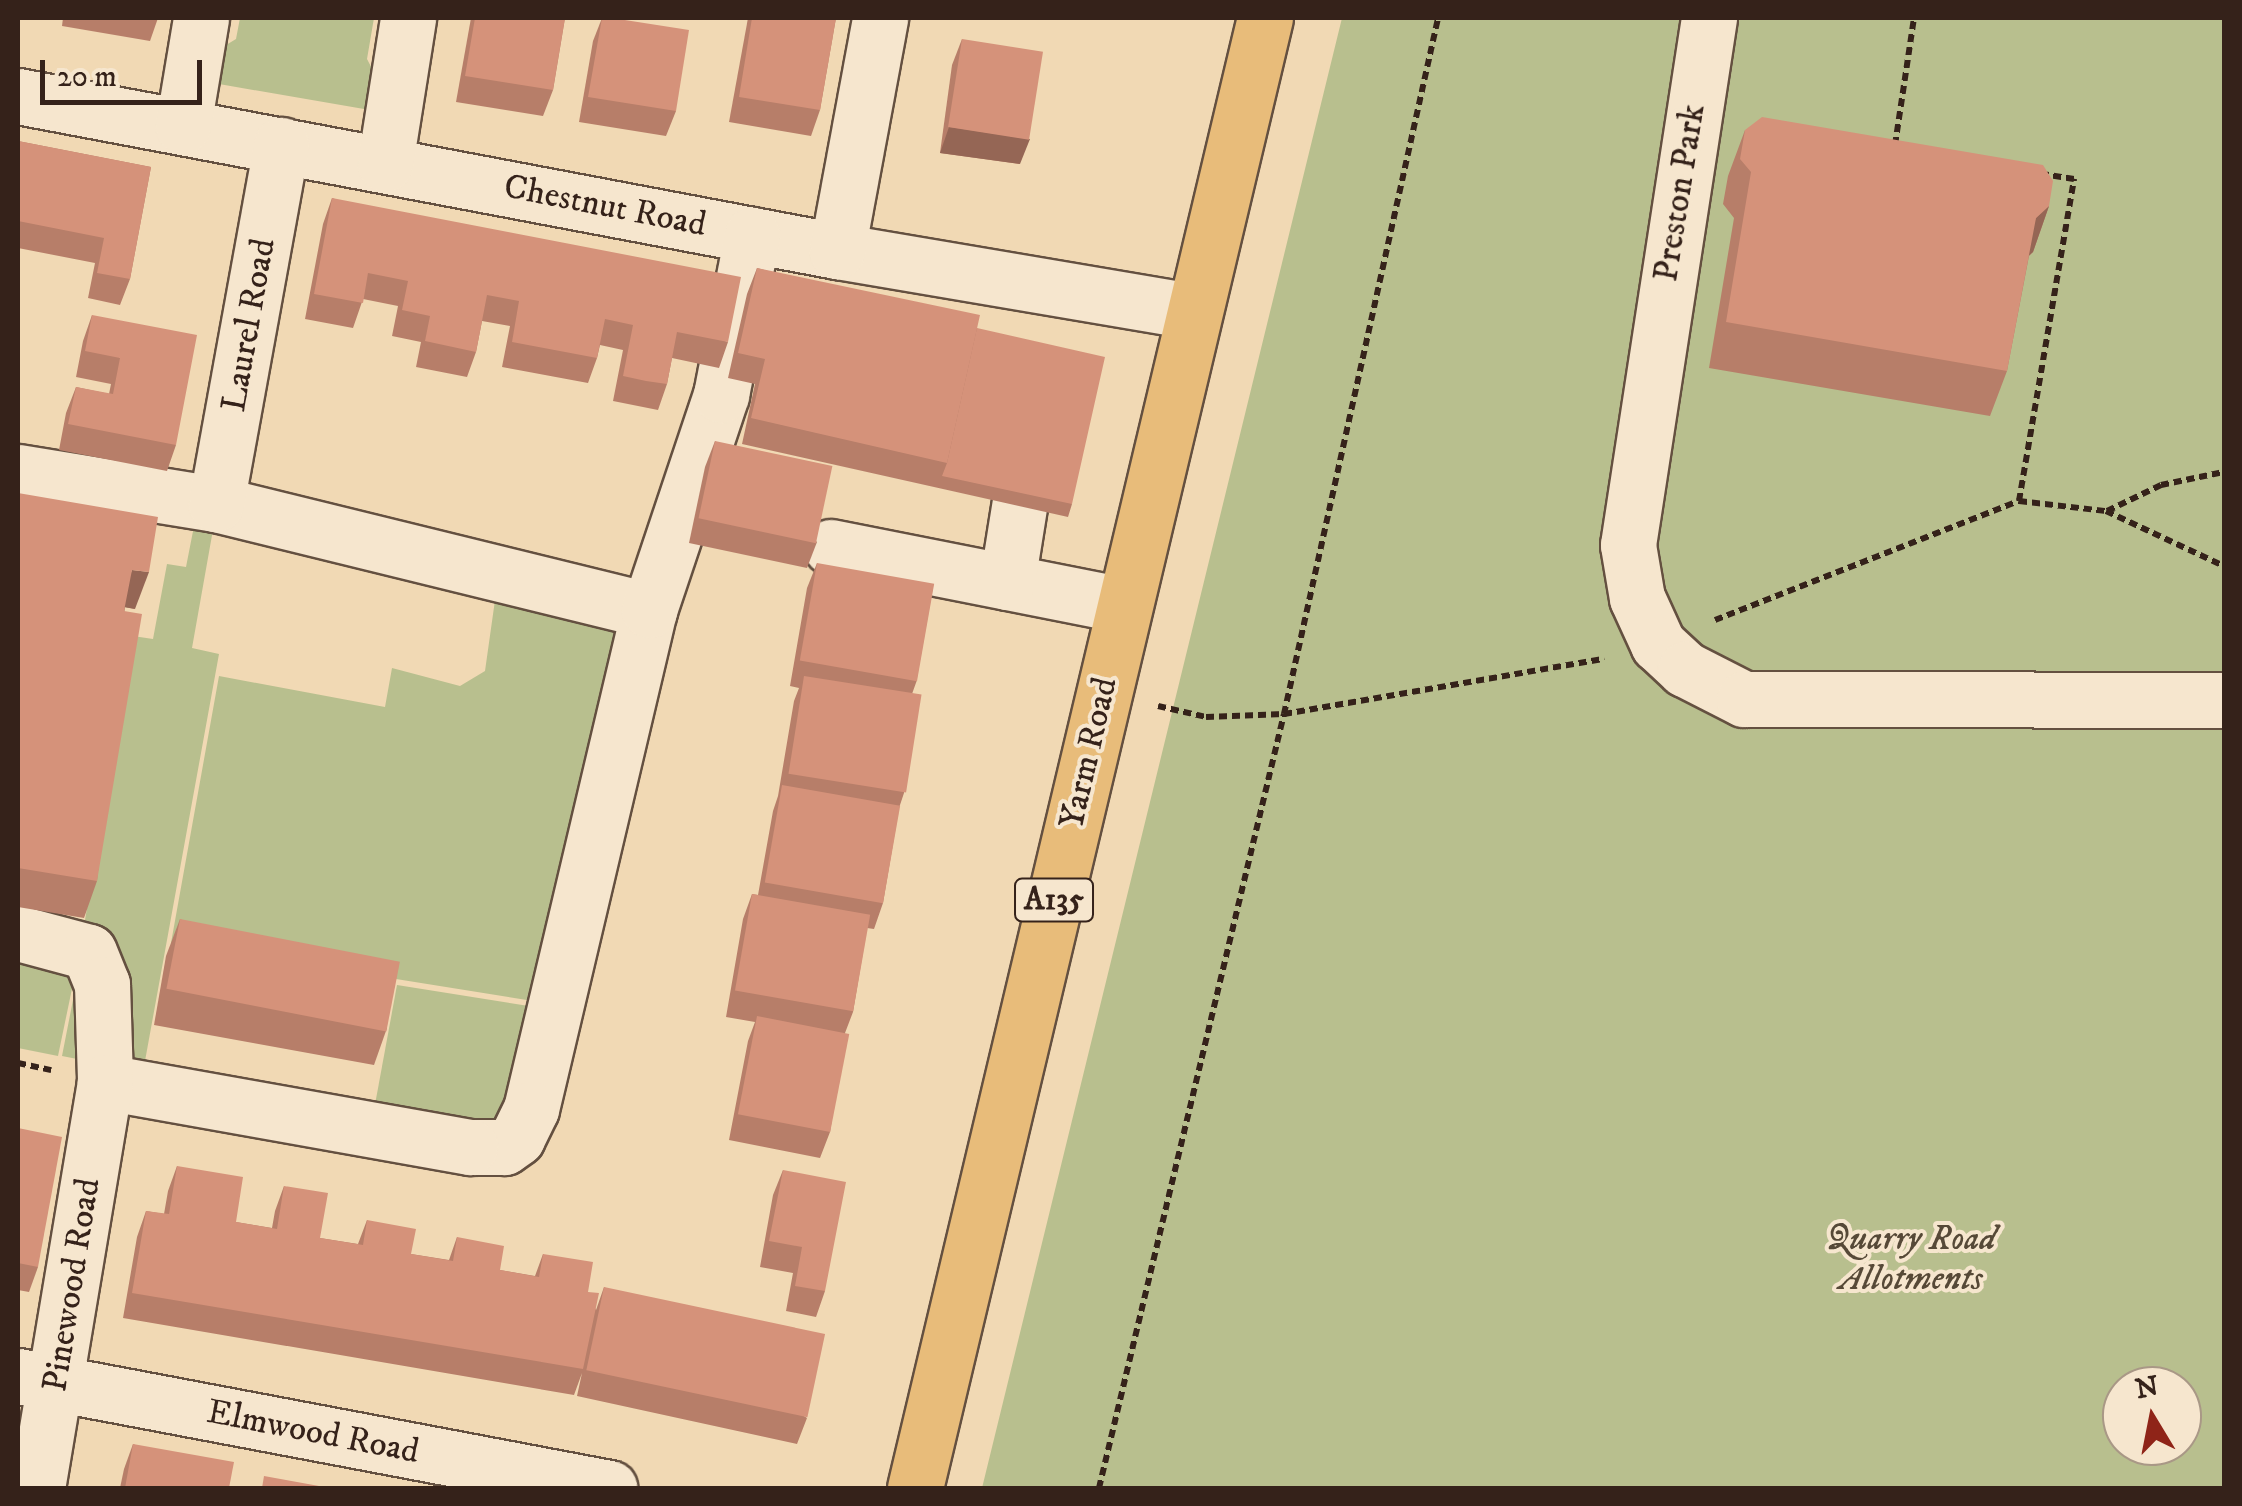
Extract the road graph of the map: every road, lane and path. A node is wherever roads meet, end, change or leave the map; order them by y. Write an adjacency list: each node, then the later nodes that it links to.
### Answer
1 (201, 18): 9 (street)
2 (408, 18): 14 (street)
3 (880, 18): 17 (street)
4 (1265, 18): 19 (main road, Yarm Road / A135)
5 (1438, 18): 35 (path)
6 (1708, 18): 32 (street, Preston Park)
7 (1914, 18): 12 (path)
8 (18, 96): 9 (street, Chestnut Road)
9 (183, 126): 10 (street, Chestnut Road)
10 (282, 145): 14 (street, Chestnut Road); 25 (street, Laurel Road)
11 (1876, 148): 12 (path)
12 (1894, 151): 13 (path)
13 (1912, 154)
14 (385, 164): 16 (street, Chestnut Road)
15 (2038, 174): 24 (path)
16 (752, 235): 17 (street, Chestnut Road); 31 (street)
17 (837, 251): 18 (street, Chestnut Road)
18 (970, 274): 19 (street, Chestnut Road); 20 (street)
19 (1193, 311): 30 (main road, Yarm Road / A135)
20 (960, 332)
21 (1038, 390): 29 (street)
22 (18, 472): 25 (street)
23 (2224, 472): 26 (path)
24 (2019, 501): 26 (path); 32 (path)
25 (216, 504): 31 (street)
26 (2106, 511): 28 (path)
27 (831, 547): 29 (street)
28 (2224, 566)
29 (1007, 582): 30 (street)
30 (1124, 605): 33 (main road, Yarm Road / A135)
31 (649, 610): 37 (street)
32 (1658, 644): 34 (street); 35 (path)
33 (1103, 695): 35 (path); 42 (main road, Yarm Road / A135)
34 (2224, 700)
35 (1284, 714): 43 (path)
36 (18, 933): 37 (street, Pinewood Road)
37 (104, 1082): 38 (street, Pinewood Road)
38 (37, 1379): 39 (street, Elmwood Road); 40 (street, Pinewood Road)
39 (510, 1479): 41 (street, Elmwood Road)
40 (38, 1488)
41 (609, 1488)
42 (916, 1488)
43 (1099, 1488)

